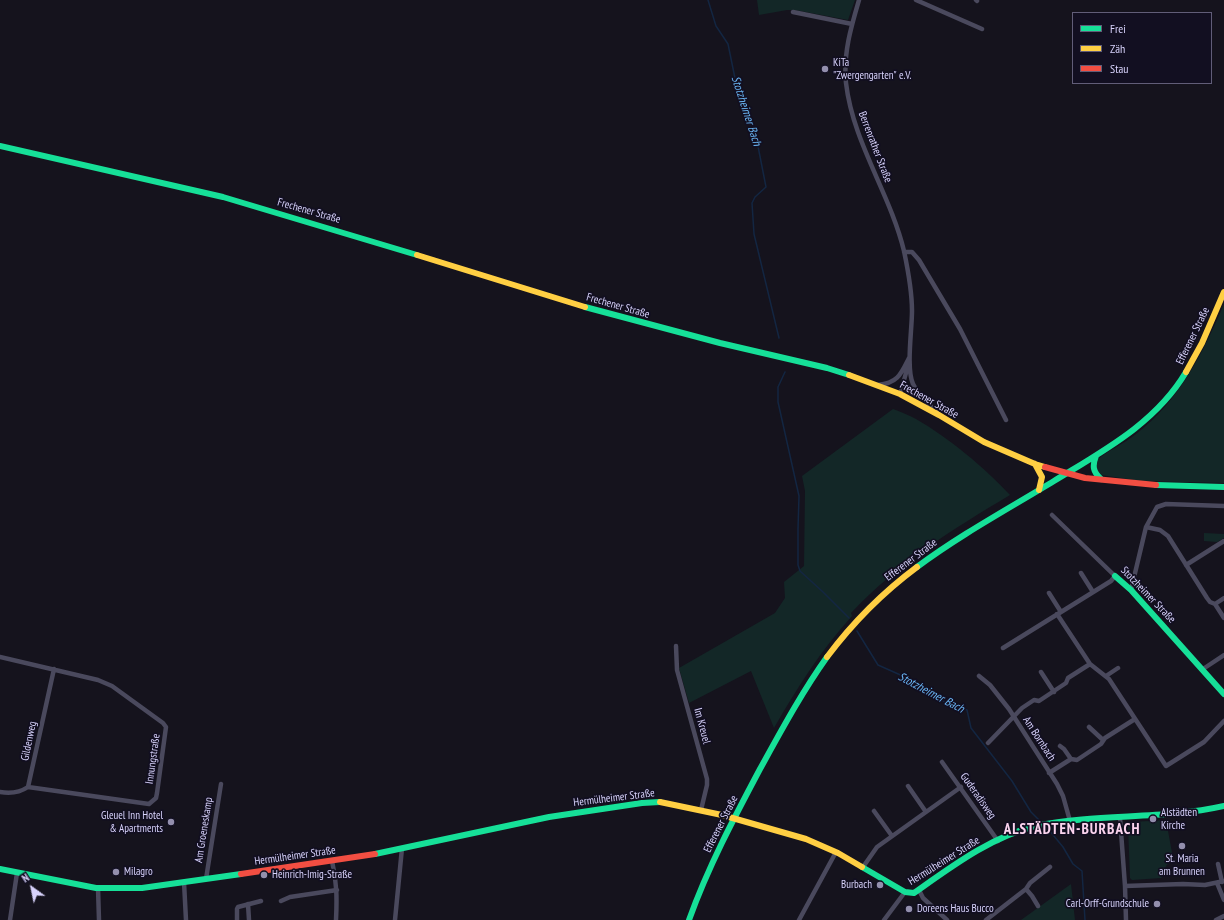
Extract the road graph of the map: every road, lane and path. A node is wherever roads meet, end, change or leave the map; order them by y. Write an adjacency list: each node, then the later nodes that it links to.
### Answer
1 (860, 0): 4 (street, Berrenrather Straße)
2 (916, 0): 5 (street)
3 (793, 12): 4 (street)
4 (852, 24): 7 (street, Berrenrather Straße)
5 (982, 29)
6 (0, 146): 10 (street, Frechener Straße)
7 (904, 252): 9 (street, Berrenrather Straße); 13 (street)
8 (1224, 292): 14 (street, Efferener Straße)
9 (910, 356): 10 (street, Berrenrather Straße); 11 (street, Berrenrather Straße); 12 (street, Berrenrather Straße)
10 (878, 385): 11 (street, Frechener Straße)
11 (900, 394): 12 (street, Frechener Straße)
12 (939, 415): 15 (street, Frechener Straße)
13 (1006, 420)
14 (1096, 455): 16 (street, Efferener Straße); 17 (street)
15 (1035, 464): 16 (street, Frechener Straße); 19 (street)
16 (1065, 474): 17 (street, Frechener Straße); 19 (street, Efferener Straße)
17 (1102, 480): 18 (street, Frechener Straße)
18 (1224, 487)
19 (1039, 490): 67 (street, Efferener Straße)
20 (1224, 506): 22 (street)
21 (1052, 514): 26 (street, Stotzheimer Straße)
22 (1146, 527): 24 (street); 27 (street)
23 (1224, 541): 24 (street)
24 (1186, 566): 31 (street)
25 (1081, 573): 28 (street)
26 (1115, 576): 27 (street, Stotzheimer Straße); 28 (street)
27 (1131, 590): 41 (street, Stotzheimer Straße)
28 (1093, 592): 32 (street)
29 (1049, 593): 32 (street)
30 (1224, 598): 31 (street)
31 (1215, 604): 33 (street)
32 (1059, 613): 35 (street); 38 (street)
33 (1224, 618)
34 (676, 646): 63 (street, Im Kreuel)
35 (1003, 648)
36 (1224, 655): 41 (street)
37 (0, 656): 40 (street, Innungstraße)
38 (1090, 664): 44 (street); 45 (street)
39 (1118, 668): 44 (street)
40 (54, 669): 59 (street, Gildenweg); 59 (street, Innungstraße)
41 (1203, 669): 46 (street, Stotzheimer Straße)
42 (1041, 672): 45 (street)
43 (979, 676): 47 (street, Am Bornbach)
44 (1106, 676): 48 (street)
45 (1054, 692): 47 (street)
46 (1224, 694)
47 (1013, 716): 52 (street); 56 (street, Am Bornbach)
48 (1135, 719): 49 (street); 51 (street)
49 (1224, 721)
50 (1089, 727): 51 (street)
51 (1103, 740): 54 (street)
52 (988, 743)
53 (1060, 746): 54 (street)
54 (1071, 759): 56 (street)
55 (942, 762): 60 (street, Guderadisweg)
56 (1049, 773): 68 (street, Am Bornbach)
57 (221, 784): 79 (street, Am Groeneskamp)
58 (908, 786): 65 (street)
59 (28, 787): 61 (street)
60 (961, 787): 65 (street); 70 (street, Guderadisweg)
61 (0, 792)
62 (1224, 806): 66 (street, Hermülheimer Straße)
63 (701, 810): 67 (street, Hermülheimer Straße); 71 (street, Hermülheimer Straße)
64 (874, 811): 69 (street)
65 (926, 812): 69 (street)
66 (1120, 818): 68 (street, Hermülheimer Straße); 82 (street)
67 (733, 819): 72 (street, Hermülheimer Straße); 101 (street, Efferener Straße)
68 (1070, 821): 70 (street, Hermülheimer Straße)
69 (892, 836): 75 (street)
70 (998, 841): 86 (street, Hermülheimer Straße)
71 (402, 848): 73 (street, Hermülheimer Straße); 100 (street)
72 (836, 852): 75 (street, Hermülheimer Straße); 102 (street)
73 (332, 861): 79 (street, Hermülheimer Straße); 85 (street)
74 (1218, 864): 81 (street)
75 (864, 868): 87 (street, Hermülheimer Straße)
76 (1050, 868): 84 (street)
77 (0, 870): 78 (street, Hermülheimer Straße)
78 (17, 873): 83 (street, Hermülheimer Straße); 94 (street)
79 (206, 879): 80 (street, Hermülheimer Straße)
80 (184, 882): 83 (street, Hermülheimer Straße); 96 (street)
81 (1221, 882): 82 (street); 88 (street)
82 (1125, 886): 106 (street)
83 (98, 888): 95 (street)
84 (1026, 889): 92 (street); 105 (street)
85 (337, 890): 90 (street); 99 (street)
86 (919, 890): 87 (street, Hermülheimer Straße); 104 (street)
87 (905, 892): 103 (street)
88 (1224, 900)
89 (261, 901): 91 (street)
90 (281, 901)
91 (248, 904): 97 (street); 98 (street)
92 (1038, 906)
93 (1224, 916): 107 (street)
94 (10, 920)
95 (99, 920)
96 (186, 920)
97 (237, 920)
98 (249, 920)
99 (336, 920)
100 (395, 920)
101 (689, 920)
102 (799, 920)
103 (884, 920)
104 (947, 920)
105 (986, 920)
106 (1126, 920)
107 (1216, 920)

